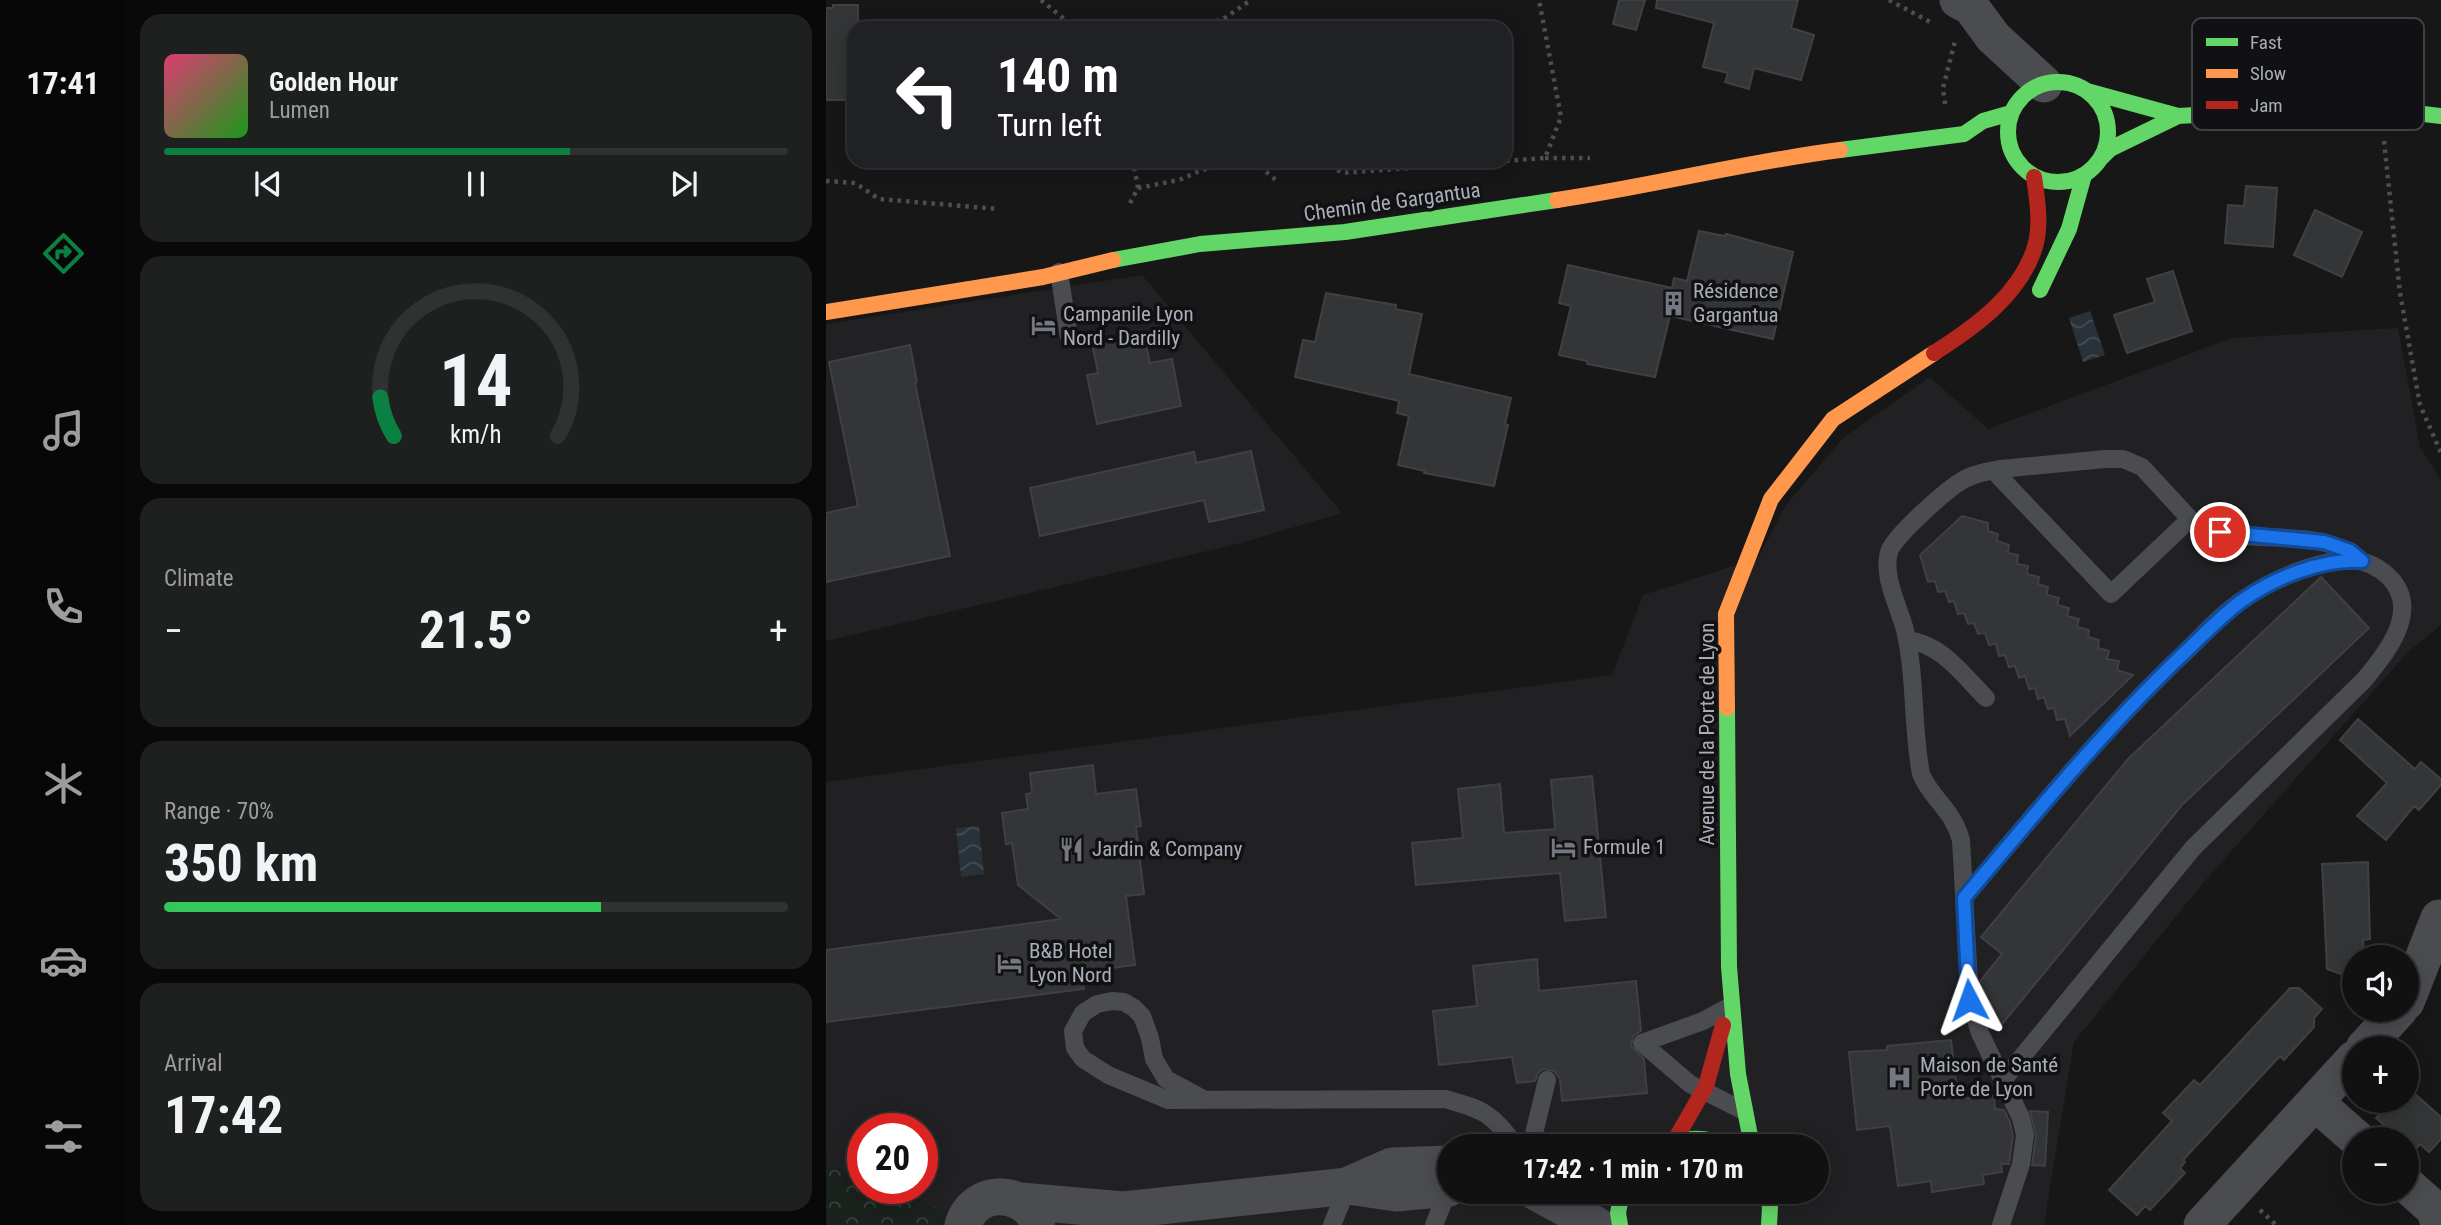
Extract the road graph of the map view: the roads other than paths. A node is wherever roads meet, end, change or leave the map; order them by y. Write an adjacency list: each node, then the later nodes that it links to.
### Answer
1 (1958, 0): 3 (street)
2 (2087, 91): 3 (street); 5 (street); 7 (street)
3 (2024, 100): 6 (street, Chemin de Gargantua); 8 (street)
4 (2192, 115): 5 (street)
5 (2178, 116): 7 (street)
6 (1964, 134): 8 (street); 11 (street, Chemin de Gargantua)
7 (2102, 157): 9 (street)
8 (2015, 160): 10 (street)
9 (2084, 175): 10 (street); 12 (street)
10 (2034, 177): 16 (street, Avenue de la Porte de Lyon)
11 (1059, 271): 13 (street, Chemin de Gargantua); 14 (lane)
12 (2029, 305)
13 (826, 312)
14 (1069, 337)
15 (1971, 346): 16 (street, Avenue de la Porte de Lyon)
16 (1916, 365): 24 (street, Avenue de la Porte de Lyon)
17 (1994, 471): 18 (lane); 18 (lane); 20 (lane)
18 (2190, 519): 19 (lane)
19 (2362, 561): 22 (lane); 31 (lane)
20 (1907, 640): 21 (lane); 22 (lane)
21 (1986, 698)
22 (1964, 898): 31 (lane)
23 (2441, 918): 25 (street)
24 (1729, 967): 26 (street, Avenue de la Porte de Lyon); 35 (street, Avenue de la Porte de Lyon)
25 (2419, 969)
26 (1725, 1009): 32 (street, Avenue de la Porte de Lyon); 32 (lane)
27 (2388, 1022): 28 (street)
28 (2375, 1036)
29 (2342, 1072): 34 (street)
30 (1547, 1080): 38 (lane)
31 (2003, 1080): 57 (lane)
32 (1704, 1092): 35 (lane); 39 (street, Avenue de la Porte de Lyon)
33 (1203, 1099): 33 (lane); 37 (lane)
34 (2315, 1102): 36 (street); 58 (street)
35 (1745, 1111): 40 (street, Avenue de la Porte de Lyon)
36 (2343, 1127)
37 (1507, 1134)
38 (1534, 1134)
39 (1674, 1134)
40 (1750, 1134)
41 (1437, 1164): 42 (street)
42 (1348, 1186): 43 (street); 50 (street); 52 (lane)
43 (1437, 1189)
44 (2419, 1196): 59 (street)
45 (1443, 1204): 53 (lane)
46 (1558, 1204): 54 (street)
47 (1620, 1204): 55 (street)
48 (1769, 1204): 56 (street)
49 (1030, 1213): 50 (street); 51 (street)
50 (1110, 1217)
51 (963, 1225)
52 (1332, 1225)
53 (1434, 1225)
54 (1596, 1225)
55 (1620, 1225)
56 (1769, 1225)
57 (2001, 1225)
58 (2202, 1225)
59 (2439, 1225)

